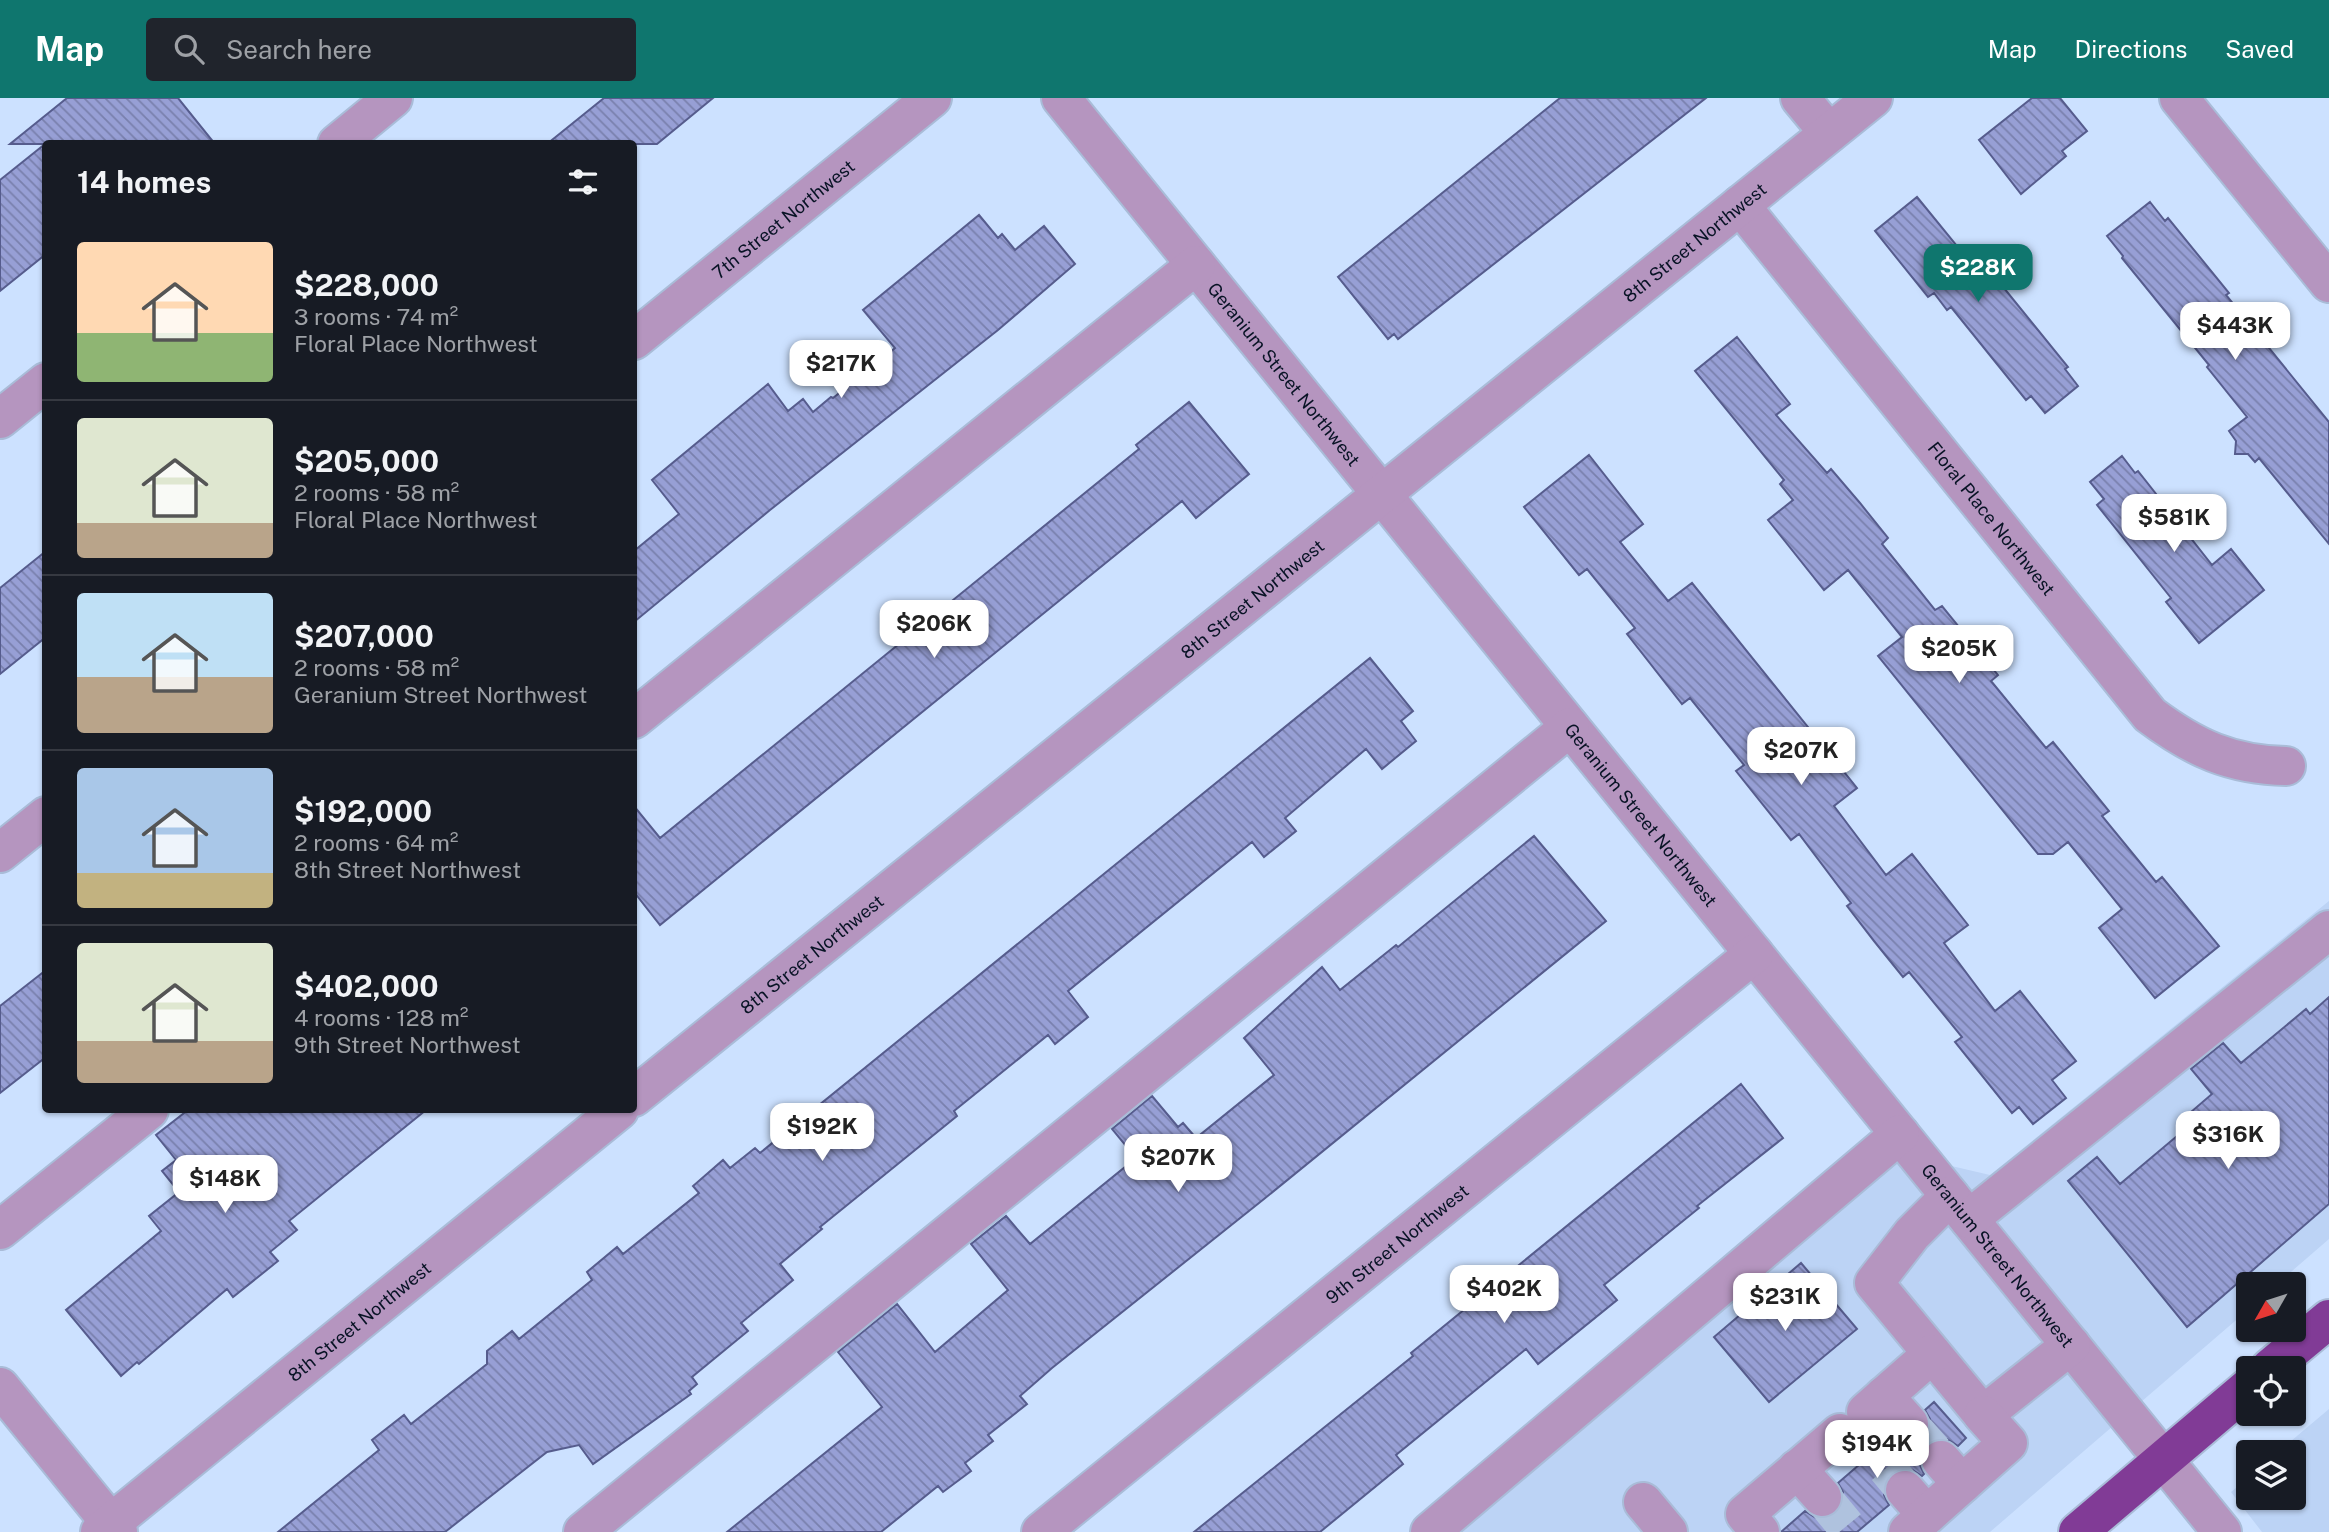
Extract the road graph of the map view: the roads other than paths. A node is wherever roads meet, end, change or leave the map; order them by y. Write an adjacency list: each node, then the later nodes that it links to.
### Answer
1 (393, 98): 8 (street)
2 (932, 98): 12 (street, 7th Street Northwest)
3 (1061, 98): 10 (street, Geranium Street Northwest)
4 (1800, 98): 7 (street)
5 (1872, 98): 7 (street, 8th Street Northwest)
6 (2179, 98): 11 (street)
7 (1829, 133): 9 (street, 8th Street Northwest)
8 (342, 140)
9 (1740, 205): 15 (street, 8th Street Northwest); 18 (street, Floral Place Northwest)
10 (1196, 265): 15 (street, Geranium Street Northwest); 16 (street)
11 (2329, 283)
12 (637, 338)
13 (42, 385): 14 (street)
14 (0, 419)
15 (1381, 493): 17 (street, Geranium Street Northwest); 23 (street, 8th Street Northwest)
16 (637, 717)
17 (1570, 727): 22 (street, Geranium Street Northwest); 44 (street)
18 (2286, 766)
19 (42, 819): 20 (street)
20 (0, 853)
21 (2329, 930): 27 (street)
22 (1754, 954): 26 (street, Geranium Street Northwest); 45 (street, 9th Street Northwest)
23 (637, 1095)
24 (145, 1113): 28 (street)
25 (615, 1113): 43 (street, 8th Street Northwest)
26 (1900, 1134): 27 (street, Geranium Street Northwest); 46 (street)
27 (1960, 1208): 30 (street, Geranium Street Northwest); 31 (street)
28 (0, 1230)
29 (2329, 1319): 32 (highway)
30 (2071, 1345): 36 (street); 38 (street, Geranium Street Northwest)
31 (1932, 1354): 35 (street); 36 (street)
32 (2284, 1356)
33 (0, 1387): 43 (street)
34 (2236, 1398): 38 (highway)
35 (1863, 1414): 37 (street); 39 (street)
36 (1983, 1415): 42 (street)
37 (1909, 1424)
38 (2163, 1458): 49 (highway); 50 (street, Geranium Street Northwest)
39 (1797, 1469): 40 (street); 48 (street)
40 (1822, 1497)
41 (1643, 1502): 47 (street)
42 (1913, 1512)
43 (109, 1529)
44 (583, 1532)
45 (1041, 1532)
46 (1430, 1532)
47 (1668, 1532)
48 (1760, 1532)
49 (2078, 1532)
50 (2222, 1532)

